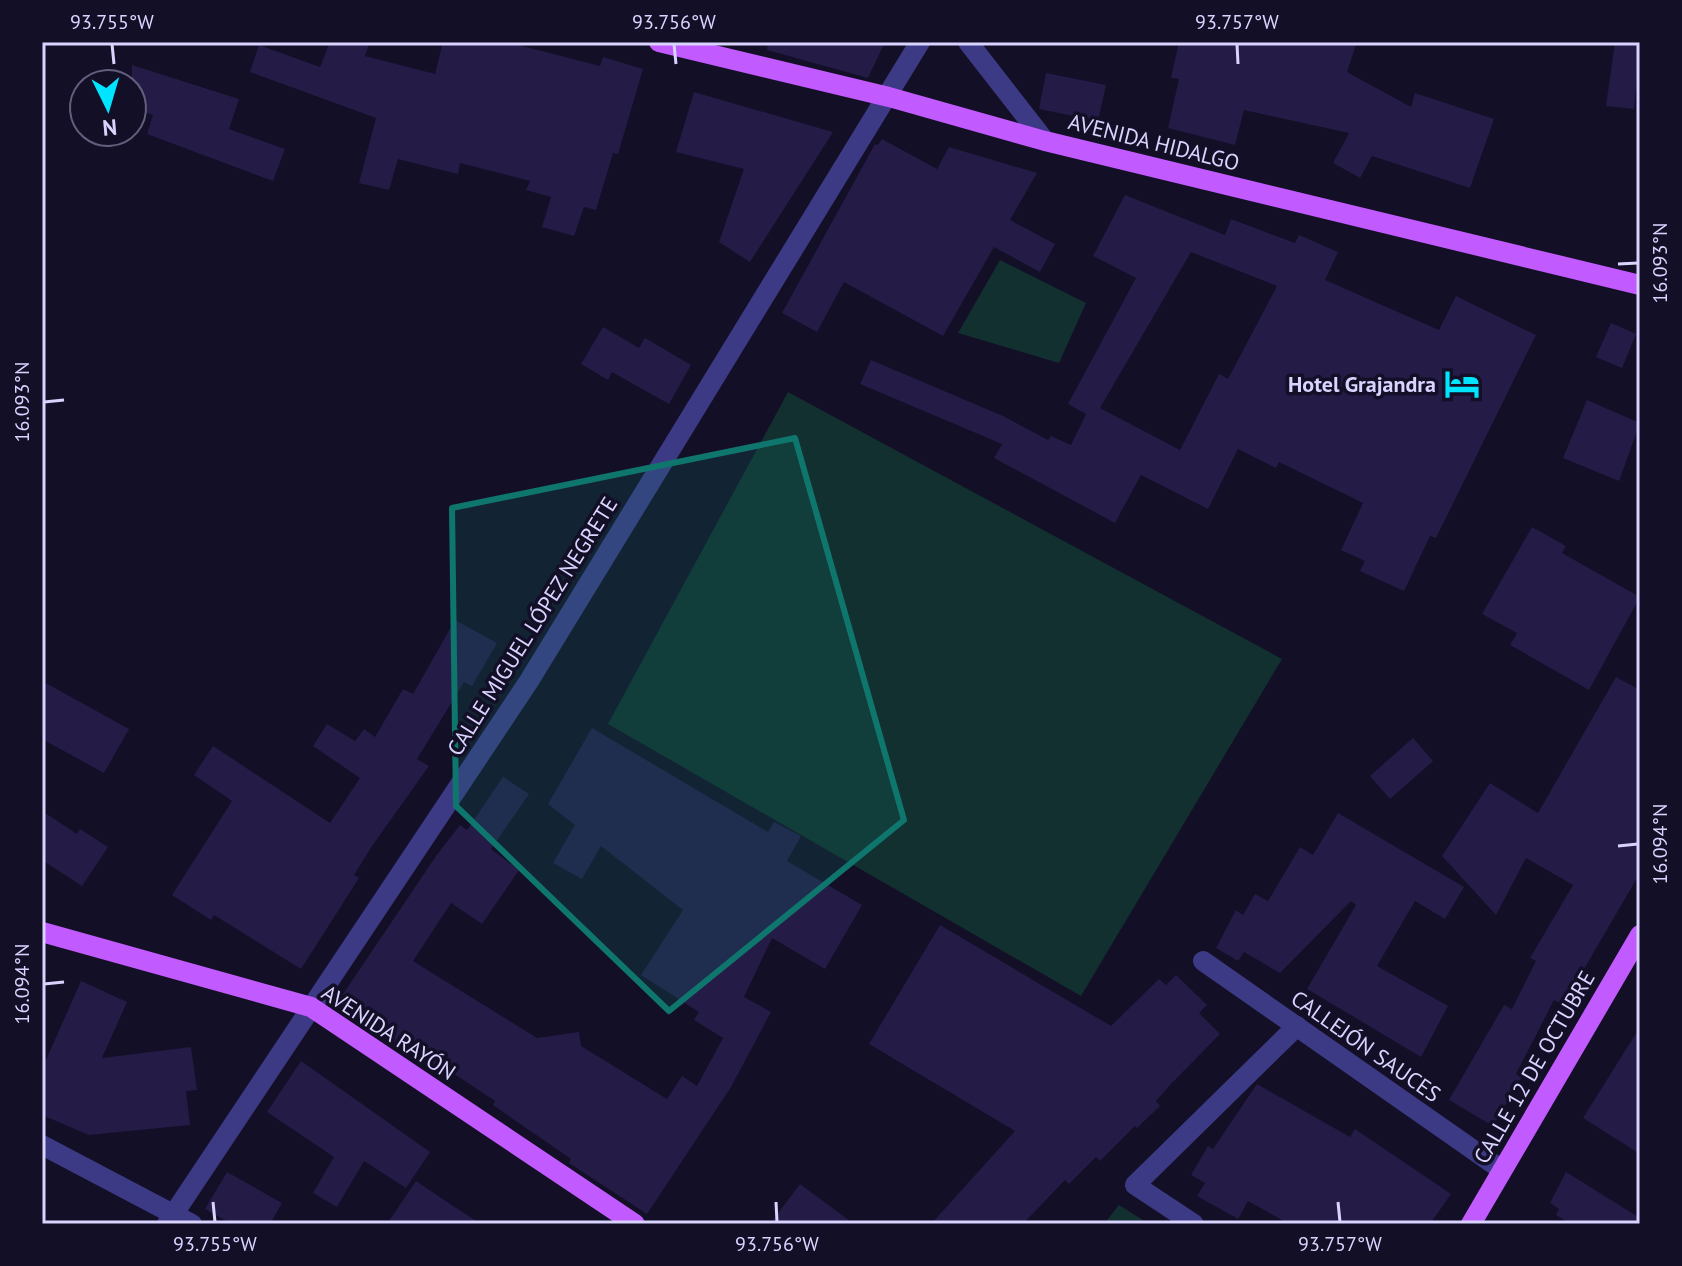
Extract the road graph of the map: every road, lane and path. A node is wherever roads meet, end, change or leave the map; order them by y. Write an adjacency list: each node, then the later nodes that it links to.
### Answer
1 (659, 42): 4 (main road, AVENIDA HIDALGO)
2 (920, 42): 4 (street, CALLE MIGUEL LÓPEZ NEGRETE)
3 (968, 42): 5 (street)
4 (889, 97): 5 (main road, AVENIDA HIDALGO); 10 (street, CALLE MIGUEL LÓPEZ NEGRETE)
5 (1045, 141): 6 (main road, AVENIDA HIDALGO)
6 (1640, 285)
7 (42, 932): 10 (main road, AVENIDA RAYÓN)
8 (1640, 935): 13 (main road, CALLE 12 DE OCTUBRE)
9 (1203, 961): 11 (street, CALLEJÓN SAUCES)
10 (311, 1007): 14 (street, CALLE MIGUEL LÓPEZ NEGRETE); 16 (main road, AVENIDA RAYÓN)
11 (1297, 1026): 13 (street, CALLEJÓN SAUCES); 17 (street)
12 (42, 1145): 14 (street)
13 (1502, 1170): 18 (main road, CALLE 12 DE OCTUBRE)
14 (170, 1219): 15 (street)
15 (192, 1224)
16 (635, 1224)
17 (1194, 1224)
18 (1471, 1224)

